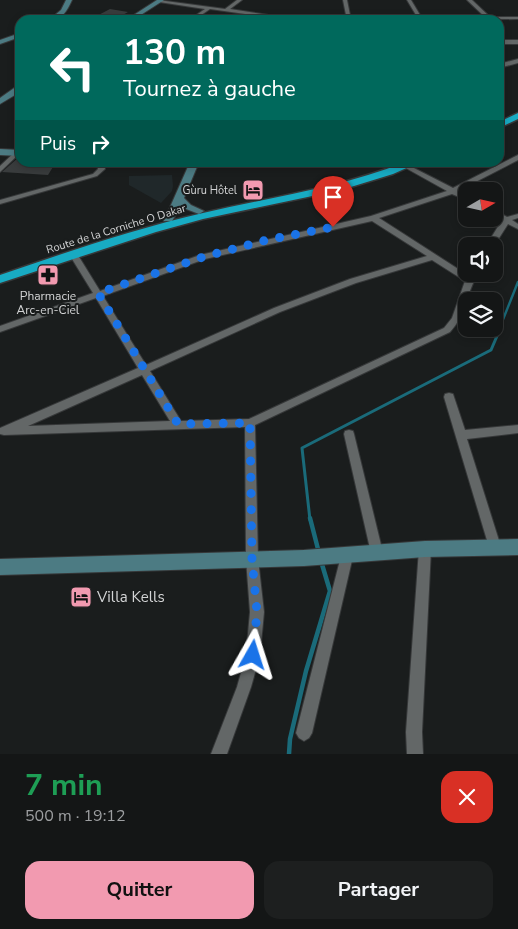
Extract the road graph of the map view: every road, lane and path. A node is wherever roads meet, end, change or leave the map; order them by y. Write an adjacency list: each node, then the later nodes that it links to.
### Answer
1 (69, 0): 9 (street)
2 (240, 0): 8 (street)
3 (344, 0): 13 (street)
4 (409, 0): 14 (street)
5 (470, 0): 15 (street)
6 (160, 1): 7 (street); 10 (street)
7 (209, 8): 8 (street); 11 (street)
8 (226, 10): 12 (street)
9 (59, 15)
10 (138, 15)
11 (198, 15)
12 (262, 15)
13 (348, 15)
14 (419, 15)
15 (485, 15)
16 (504, 18): 17 (street)
17 (518, 18)
18 (15, 36): 19 (street)
19 (0, 42)
20 (504, 42): 21 (street)
21 (518, 42)
22 (518, 60): 23 (street)
23 (504, 64)
24 (15, 92): 25 (street)
25 (0, 102)
26 (518, 110): 27 (highway)
27 (504, 116)
28 (518, 116): 29 (highway)
29 (504, 123)
30 (0, 152): 31 (street)
31 (15, 153)
32 (15, 156): 41 (street)
33 (518, 157): 34 (street)
34 (504, 164)
35 (101, 167): 45 (street)
36 (193, 167): 44 (street)
37 (394, 167): 46 (highway, Route de la Corniche O Dakar)
38 (397, 167): 54 (highway, Route de la Corniche O Dakar)
39 (411, 167): 42 (street)
40 (498, 167): 42 (street)
41 (0, 170)
42 (453, 190): 43 (street); 48 (street)
43 (458, 193)
44 (179, 198): 46 (street); 50 (street)
45 (0, 202)
46 (199, 211): 50 (highway, Route de la Corniche O Dakar)
47 (518, 216): 51 (street)
48 (373, 218): 55 (street); 60 (street)
49 (503, 218): 51 (street)
50 (168, 219): 57 (highway, Route de la Corniche O Dakar)
51 (507, 220): 52 (street); 53 (street)
52 (518, 227)
53 (496, 237)
54 (73, 254): 58 (highway, Route de la Corniche O Dakar); 60 (street)
55 (434, 258): 56 (street); 62 (street)
56 (458, 270)
57 (0, 271)
58 (0, 278)
59 (469, 282): 64 (street)
60 (98, 293): 61 (street); 62 (street)
61 (0, 329)
62 (144, 368): 65 (street); 67 (street)
63 (449, 397): 69 (street)
64 (250, 423): 65 (street); 75 (street)
65 (178, 424): 67 (street)
66 (518, 429): 69 (street)
67 (2, 432)
68 (349, 434): 73 (street)
69 (461, 435): 71 (street)
70 (518, 547): 71 (street)
71 (495, 548): 72 (street)
72 (425, 549): 73 (street); 79 (street)
73 (377, 553): 74 (street)
74 (343, 556): 75 (street); 77 (street)
75 (252, 559): 76 (street); 78 (street)
76 (0, 566)
77 (304, 733)
78 (219, 754)
79 (415, 754)

